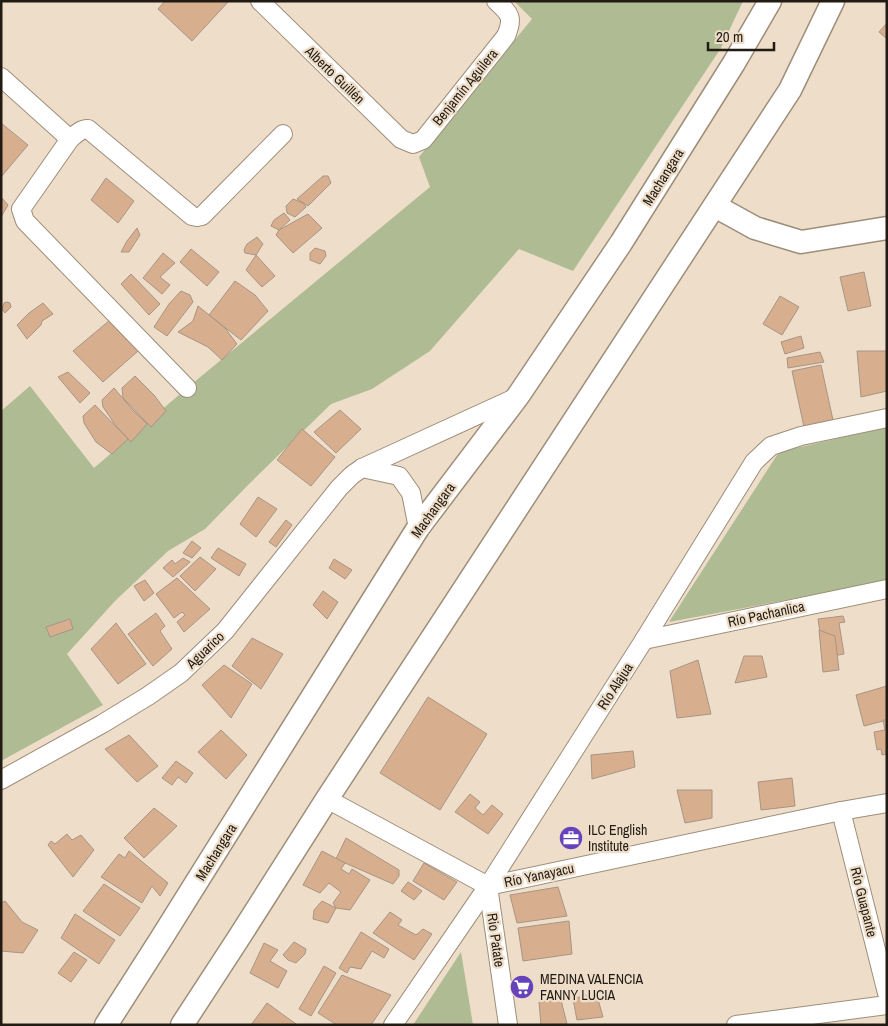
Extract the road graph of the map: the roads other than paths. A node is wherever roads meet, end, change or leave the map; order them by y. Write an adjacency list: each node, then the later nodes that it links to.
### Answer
1 (260, 1): 8 (street, Alberto Guillén)
2 (496, 1): 8 (street, Benjamín Aguilera)
3 (770, 1): 12 (street, Machangara)
4 (833, 1): 9 (street)
5 (1, 77): 7 (street)
6 (283, 134): 7 (street)
7 (70, 139): 11 (street)
8 (413, 144)
9 (715, 206): 10 (street); 19 (street)
10 (887, 228)
11 (188, 388)
12 (518, 396): 14 (street, Aguarico); 15 (street, Machangara)
13 (887, 418): 17 (street, Río Alajua)
14 (362, 468): 15 (street); 18 (street, Aguarico)
15 (418, 528): 25 (street, Machangara)
16 (887, 589): 17 (street, Río Pachanlica)
17 (644, 640): 22 (street, Río Alajua)
18 (1, 780)
19 (327, 799): 22 (street, Río Yanayacu); 26 (street)
20 (887, 804): 21 (street, Río Yanayacu)
21 (841, 811): 22 (street, Río Yanayacu); 23 (street, Río Guapante)
22 (488, 886): 27 (street, Río Alajua); 28 (street, Rio Patate)
23 (887, 994)
24 (887, 1005): 29 (street)
25 (106, 1025)
26 (182, 1025)
27 (393, 1025)
28 (508, 1025)
29 (736, 1025)

